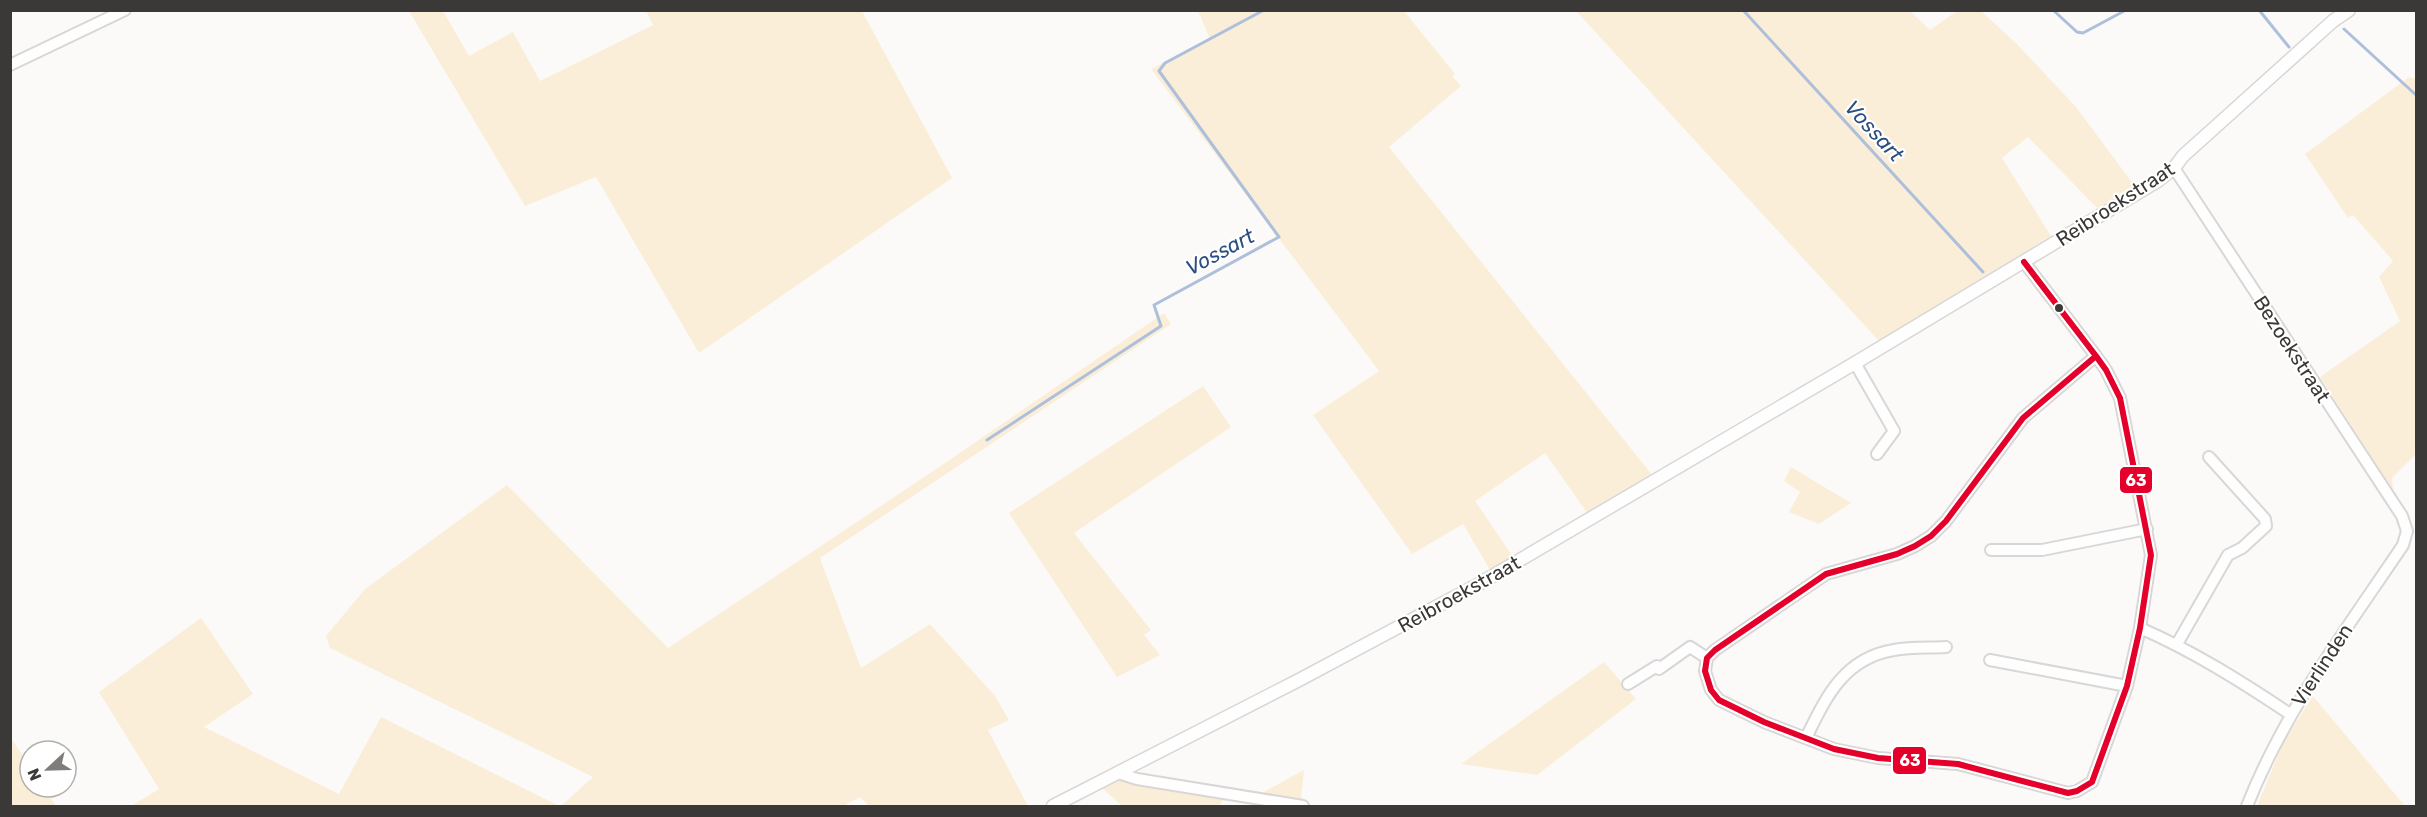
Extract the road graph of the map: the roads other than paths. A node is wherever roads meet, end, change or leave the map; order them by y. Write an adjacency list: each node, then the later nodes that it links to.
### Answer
1 (124, 10): 3 (street)
2 (2349, 10): 4 (street, Reibroekstraat)
3 (10, 65)
4 (2174, 168): 5 (street, Reibroekstraat); 11 (street, Bezoekstraat)
5 (2024, 262): 6 (street); 7 (street, Reibroekstraat)
6 (2096, 356): 10 (street); 16 (street)
7 (1855, 363): 8 (street); 22 (street, Reibroekstraat)
8 (1877, 454)
9 (2209, 457): 14 (street)
10 (2147, 529): 12 (street); 13 (street)
11 (2412, 530): 20 (street, Vierlinden)
12 (1991, 550)
13 (2140, 628): 14 (street); 19 (street)
14 (2177, 644): 20 (street)
15 (1946, 647): 21 (street)
16 (1707, 658): 18 (street); 21 (street)
17 (1990, 660): 19 (street)
18 (1628, 684)
19 (2127, 686): 21 (street)
20 (2290, 714): 25 (street, Vierlinden)
21 (1806, 738)
22 (1118, 773): 23 (street, Reibroekstraat); 24 (street)
23 (1053, 807)
24 (1303, 807)
25 (2247, 807)

